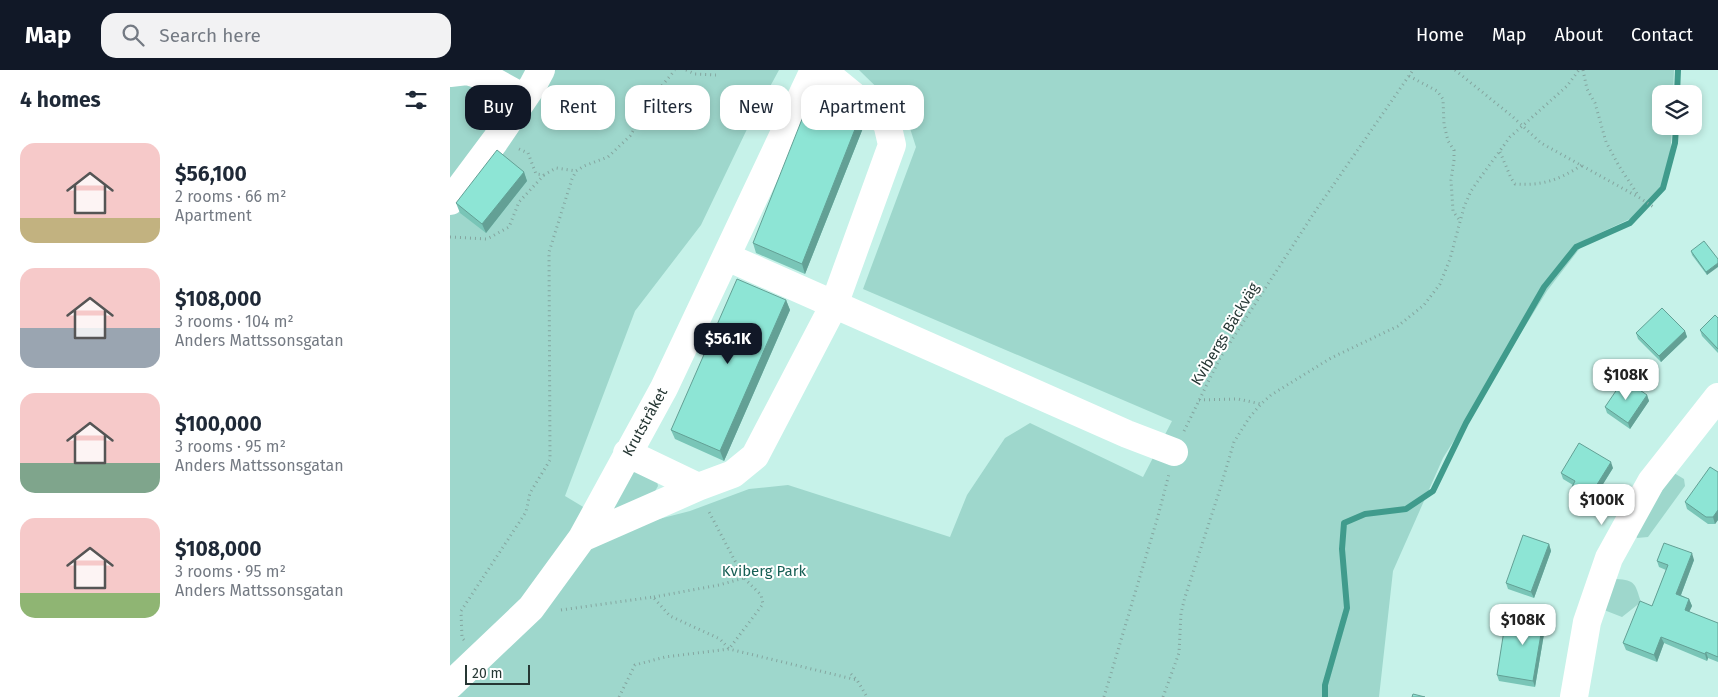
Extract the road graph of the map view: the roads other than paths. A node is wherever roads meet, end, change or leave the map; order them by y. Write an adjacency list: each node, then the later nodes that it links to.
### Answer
1 (814, 70): 6 (street, Krutstråket)
2 (822, 70): 7 (street)
3 (450, 73): 4 (street)
4 (533, 84): 5 (street)
5 (450, 201)
6 (727, 256): 7 (street); 10 (street, Krutstråket)
7 (834, 305): 9 (street); 11 (street)
8 (1718, 397): 14 (street)
9 (1174, 452)
10 (627, 453): 11 (street); 12 (street, Krutstråket)
11 (698, 487): 12 (street)
12 (582, 538): 13 (street, Krutstråket)
13 (450, 685)
14 (1574, 697)

